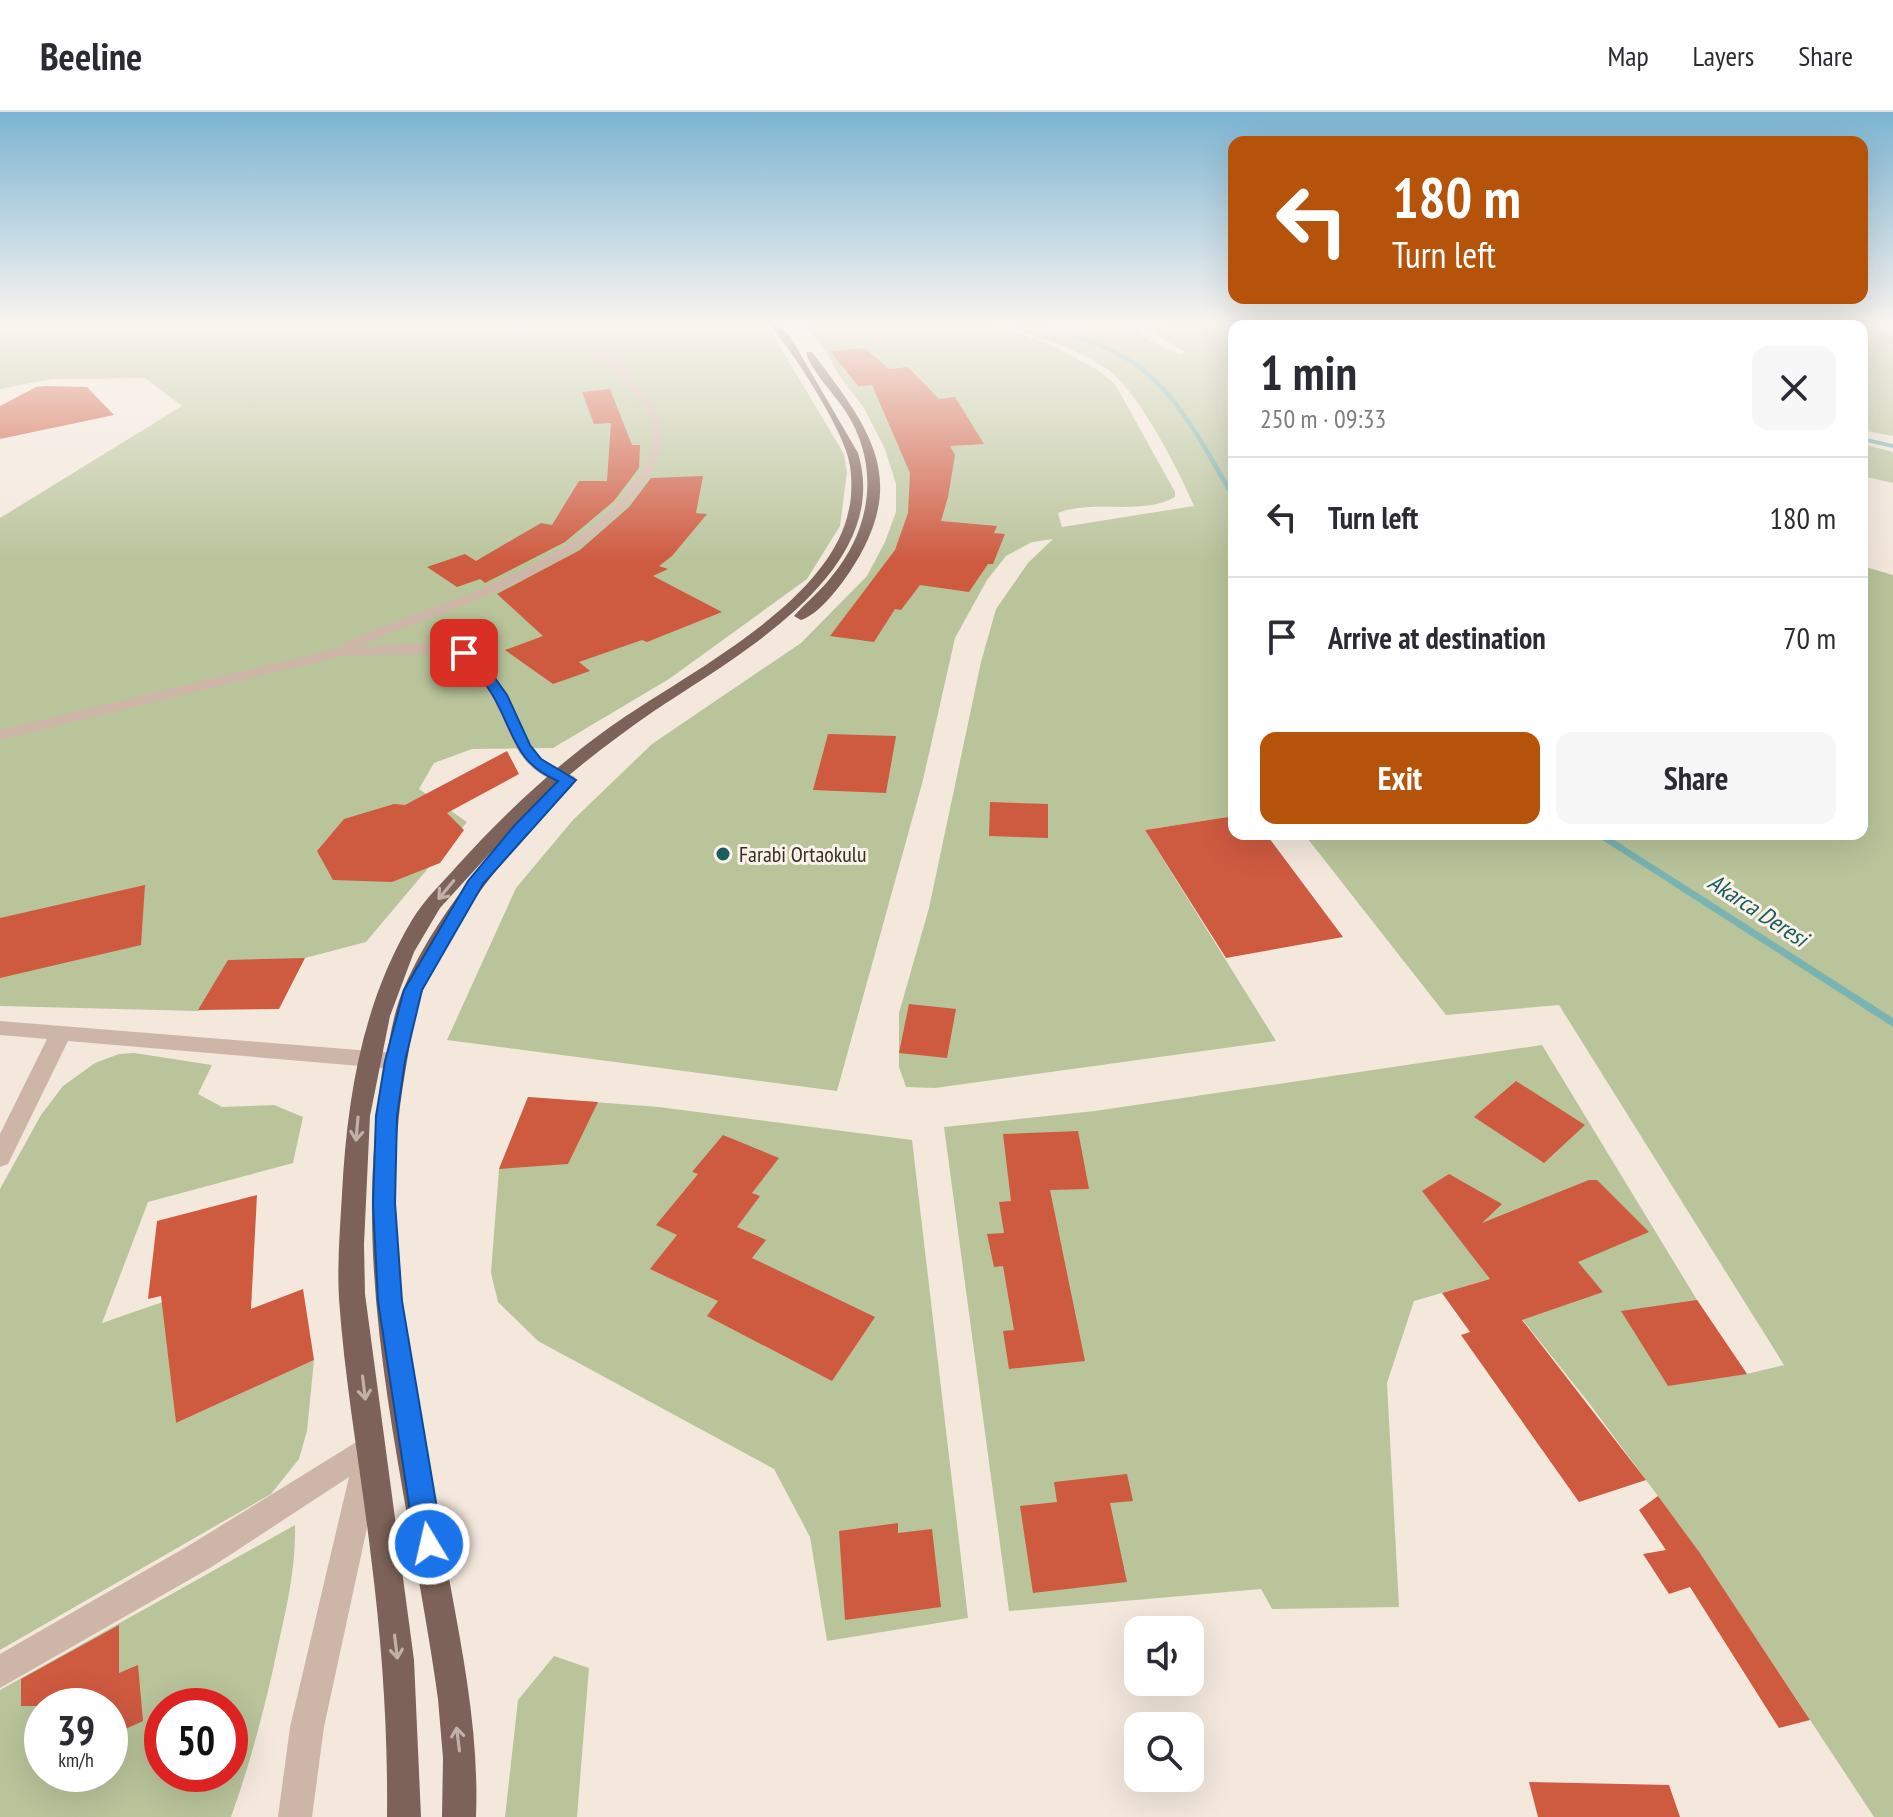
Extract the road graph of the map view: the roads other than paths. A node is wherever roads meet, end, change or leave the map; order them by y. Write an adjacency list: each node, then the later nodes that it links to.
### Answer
1 (647, 403): 4 (street)
2 (822, 403): 6 (main road)
3 (843, 403): 6 (main road)
4 (340, 652): 5 (street); 6 (street)
5 (0, 735)
6 (562, 778): 9 (main road, one-way to 9); 10 (main road)
7 (0, 1028): 8 (street)
8 (61, 1033): 9 (street); 11 (street)
9 (367, 1058): 10 (street); 12 (main road, one-way to 12)
10 (395, 1061): 16 (main road, one-way to 10)
11 (0, 1158)
12 (371, 1447): 13 (street); 14 (street); 15 (main road, one-way to 15)
13 (0, 1672)
14 (295, 1817)
15 (404, 1817)
16 (459, 1817)

